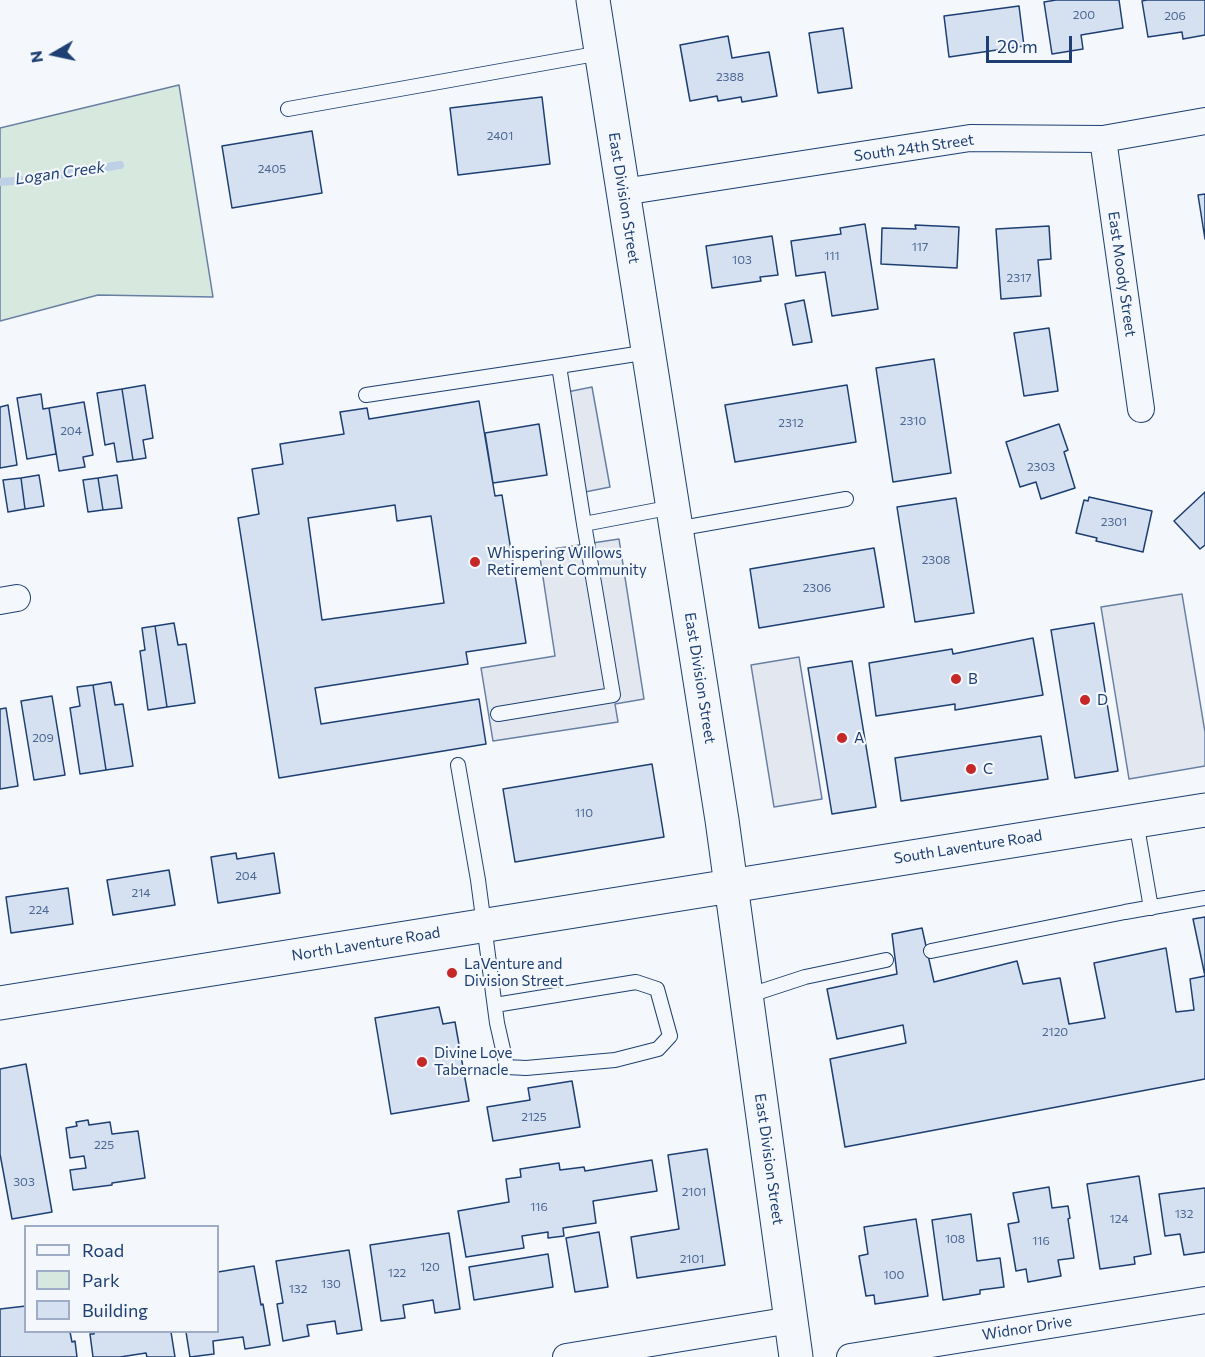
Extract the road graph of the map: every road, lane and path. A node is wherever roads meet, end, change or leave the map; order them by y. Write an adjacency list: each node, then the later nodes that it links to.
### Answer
1 (593, 0): 2 (street, East Division Street)
2 (601, 53): 3 (lane); 6 (street, East Division Street)
3 (288, 109)
4 (1205, 121): 5 (street, South 24th Street)
5 (1103, 139): 6 (street, South 24th Street); 10 (street, East Moody Street)
6 (624, 192): 7 (street, East Division Street)
7 (649, 352): 8 (lane); 12 (street, East Division Street)
8 (559, 366): 9 (lane); 13 (lane)
9 (366, 395)
10 (1141, 410)
11 (846, 500): 12 (lane)
12 (675, 518): 13 (lane); 18 (street, East Division Street)
13 (584, 524): 14 (lane)
14 (498, 714)
15 (458, 765): 21 (lane)
16 (1205, 810): 17 (street, South Laventure Road)
17 (1136, 821): 18 (street, South Laventure Road); 20 (lane)
18 (731, 885): 21 (street, North Laventure Road); 24 (street, East Division Street)
19 (1205, 898): 20 (lane)
20 (1151, 908): 22 (lane)
21 (484, 925): 25 (street, North Laventure Road); 26 (lane)
22 (932, 951)
23 (886, 960): 24 (lane)
24 (747, 996): 28 (street, East Division Street)
25 (0, 1003)
26 (495, 1005): 26 (lane)
27 (1205, 1300): 32 (street, Widnor Drive)
28 (791, 1320): 29 (street); 31 (street, East Division Street)
29 (604, 1354): 30 (street)
30 (566, 1357)
31 (796, 1357)
32 (850, 1357)

